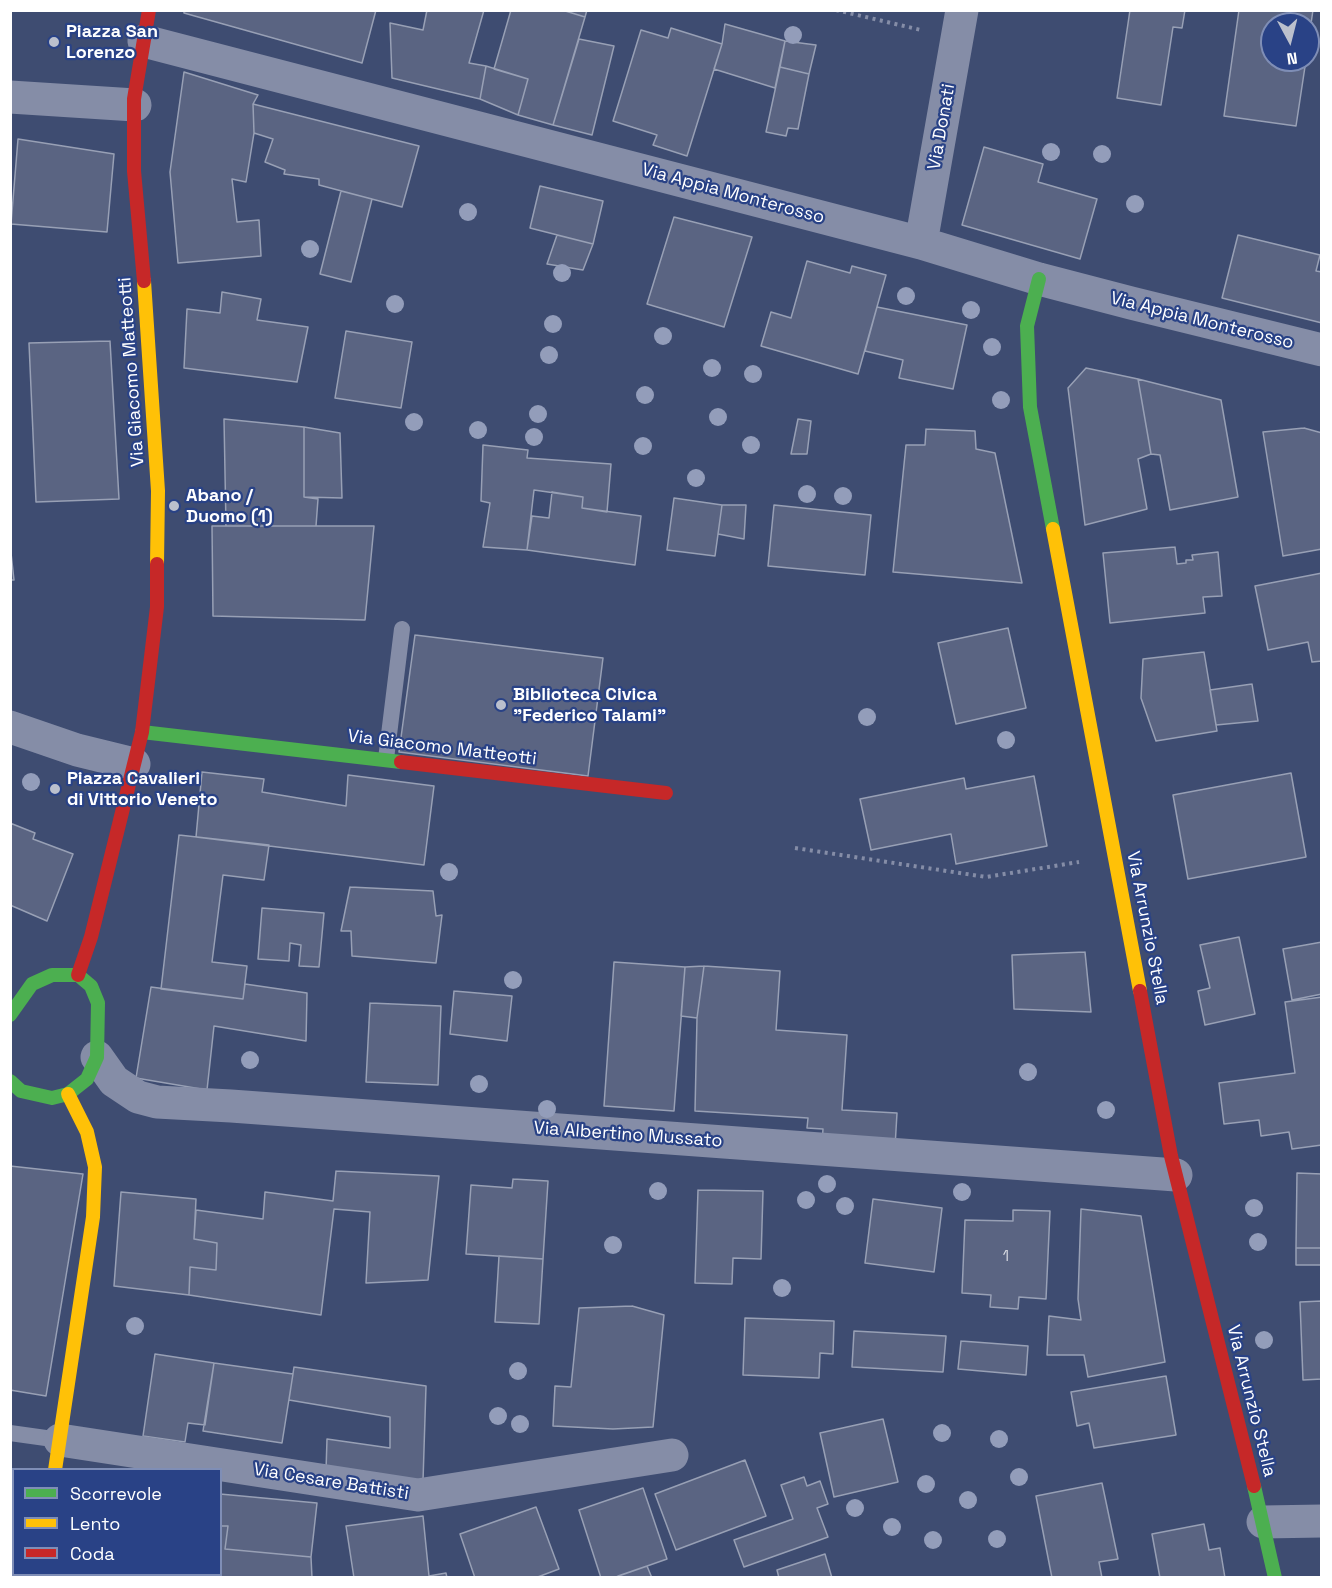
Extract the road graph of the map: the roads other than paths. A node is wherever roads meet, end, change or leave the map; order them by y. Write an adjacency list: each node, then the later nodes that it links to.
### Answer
1 (959, 25): 5 (street, Via Donati)
2 (146, 26): 4 (street, Via Giacomo Matteotti); 5 (street, Via Appia Monterosso)
3 (10, 97): 4 (street)
4 (135, 105): 10 (street, Via Giacomo Matteotti)
5 (921, 243): 6 (street, Via Appia Monterosso)
6 (1039, 279): 7 (street, Via Appia Monterosso); 19 (street, Via Arrunzio Stella)
7 (1322, 350)
8 (402, 629): 11 (lane)
9 (10, 727): 12 (street)
10 (142, 732): 11 (street, Via Giacomo Matteotti); 12 (street, Via Giacomo Matteotti)
11 (386, 759): 13 (street, Via Giacomo Matteotti)
12 (134, 764): 14 (street, Via Giacomo Matteotti)
13 (666, 793)
14 (78, 975): 15 (street); 16 (street)
15 (10, 1015)
16 (97, 1057): 18 (street); 19 (street, Via Albertino Mussato)
17 (10, 1081): 18 (street)
18 (68, 1094): 21 (street)
19 (1174, 1165): 26 (street, Via Arrunzio Stella)
20 (10, 1432): 21 (lane)
21 (58, 1455): 23 (street, Via Cesare Battisti)
22 (672, 1455): 24 (street, Via Cesare Battisti)
23 (175, 1468)
24 (222, 1473)
25 (1322, 1521): 26 (street)
26 (1263, 1522): 27 (street, Via Arrunzio Stella)
27 (1275, 1578)

